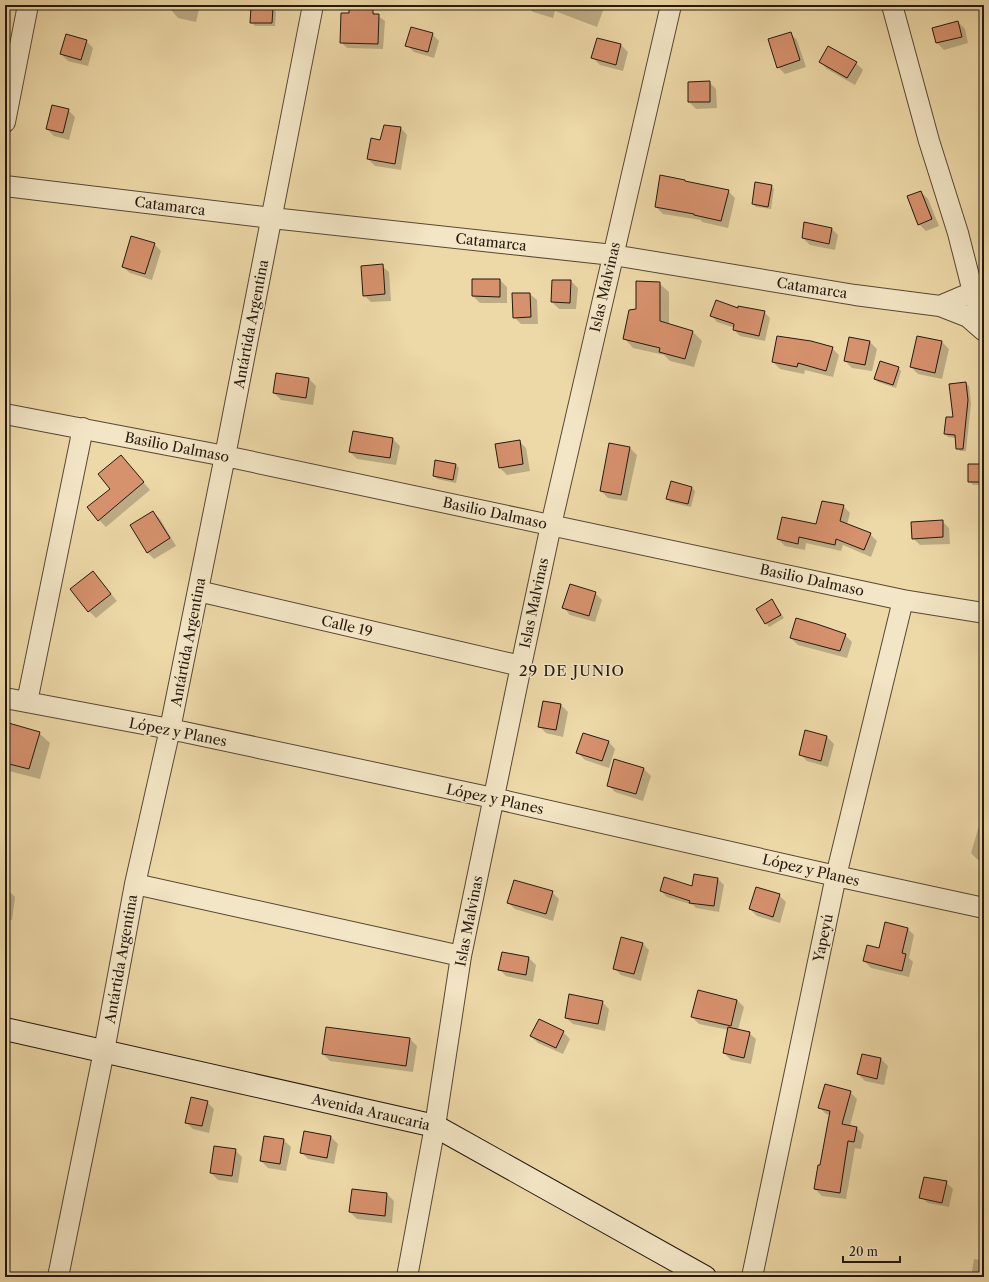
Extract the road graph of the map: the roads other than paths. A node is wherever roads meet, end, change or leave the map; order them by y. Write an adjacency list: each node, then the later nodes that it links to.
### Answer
1 (28, 5): 5 (street)
2 (312, 5): 7 (street, Antártida Argentina)
3 (671, 5): 8 (street, Islas Malvinas)
4 (892, 5): 9 (street)
5 (5, 122)
6 (5, 186): 7 (street, Catamarca)
7 (272, 218): 8 (street, Catamarca); 15 (street, Antártida Argentina)
8 (613, 255): 10 (street, Catamarca); 16 (street, Islas Malvinas)
9 (973, 292): 10 (street); 11 (street)
10 (940, 306): 12 (street, Catamarca)
11 (984, 323)
12 (984, 331)
13 (5, 414): 14 (street, Basilio Dalmaso)
14 (83, 428): 15 (street, Basilio Dalmaso); 22 (street)
15 (225, 456): 16 (street, Basilio Dalmaso); 17 (street, Antártida Argentina)
16 (551, 525): 18 (street, Basilio Dalmaso); 20 (street, Islas Malvinas)
17 (198, 591): 20 (street, Calle 19); 23 (street, Antártida Argentina)
18 (903, 600): 19 (street, Basilio Dalmaso); 25 (street, Yapeyú)
19 (984, 613)
20 (521, 666): 24 (street, Islas Malvinas)
21 (5, 698): 22 (street, López y Planes)
22 (27, 702): 23 (street, López y Planes)
23 (170, 729): 24 (street, López y Planes); 26 (street, Antártida Argentina)
24 (493, 798): 25 (street, López y Planes); 28 (street, Islas Malvinas)
25 (836, 876): 27 (street, López y Planes); 35 (street, Yapeyú)
26 (135, 884): 28 (street); 30 (street, Antártida Argentina)
27 (984, 908)
28 (461, 956): 31 (street, Islas Malvinas)
29 (5, 1029): 30 (main road, Avenida Araucaria)
30 (104, 1052): 31 (main road, Avenida Araucaria); 32 (street, Antártida Argentina)
31 (435, 1126): 33 (street, Islas Malvinas); 34 (main road, Avenida Araucaria)
32 (58, 1277)
33 (407, 1277)
34 (705, 1277)
35 (752, 1277)

